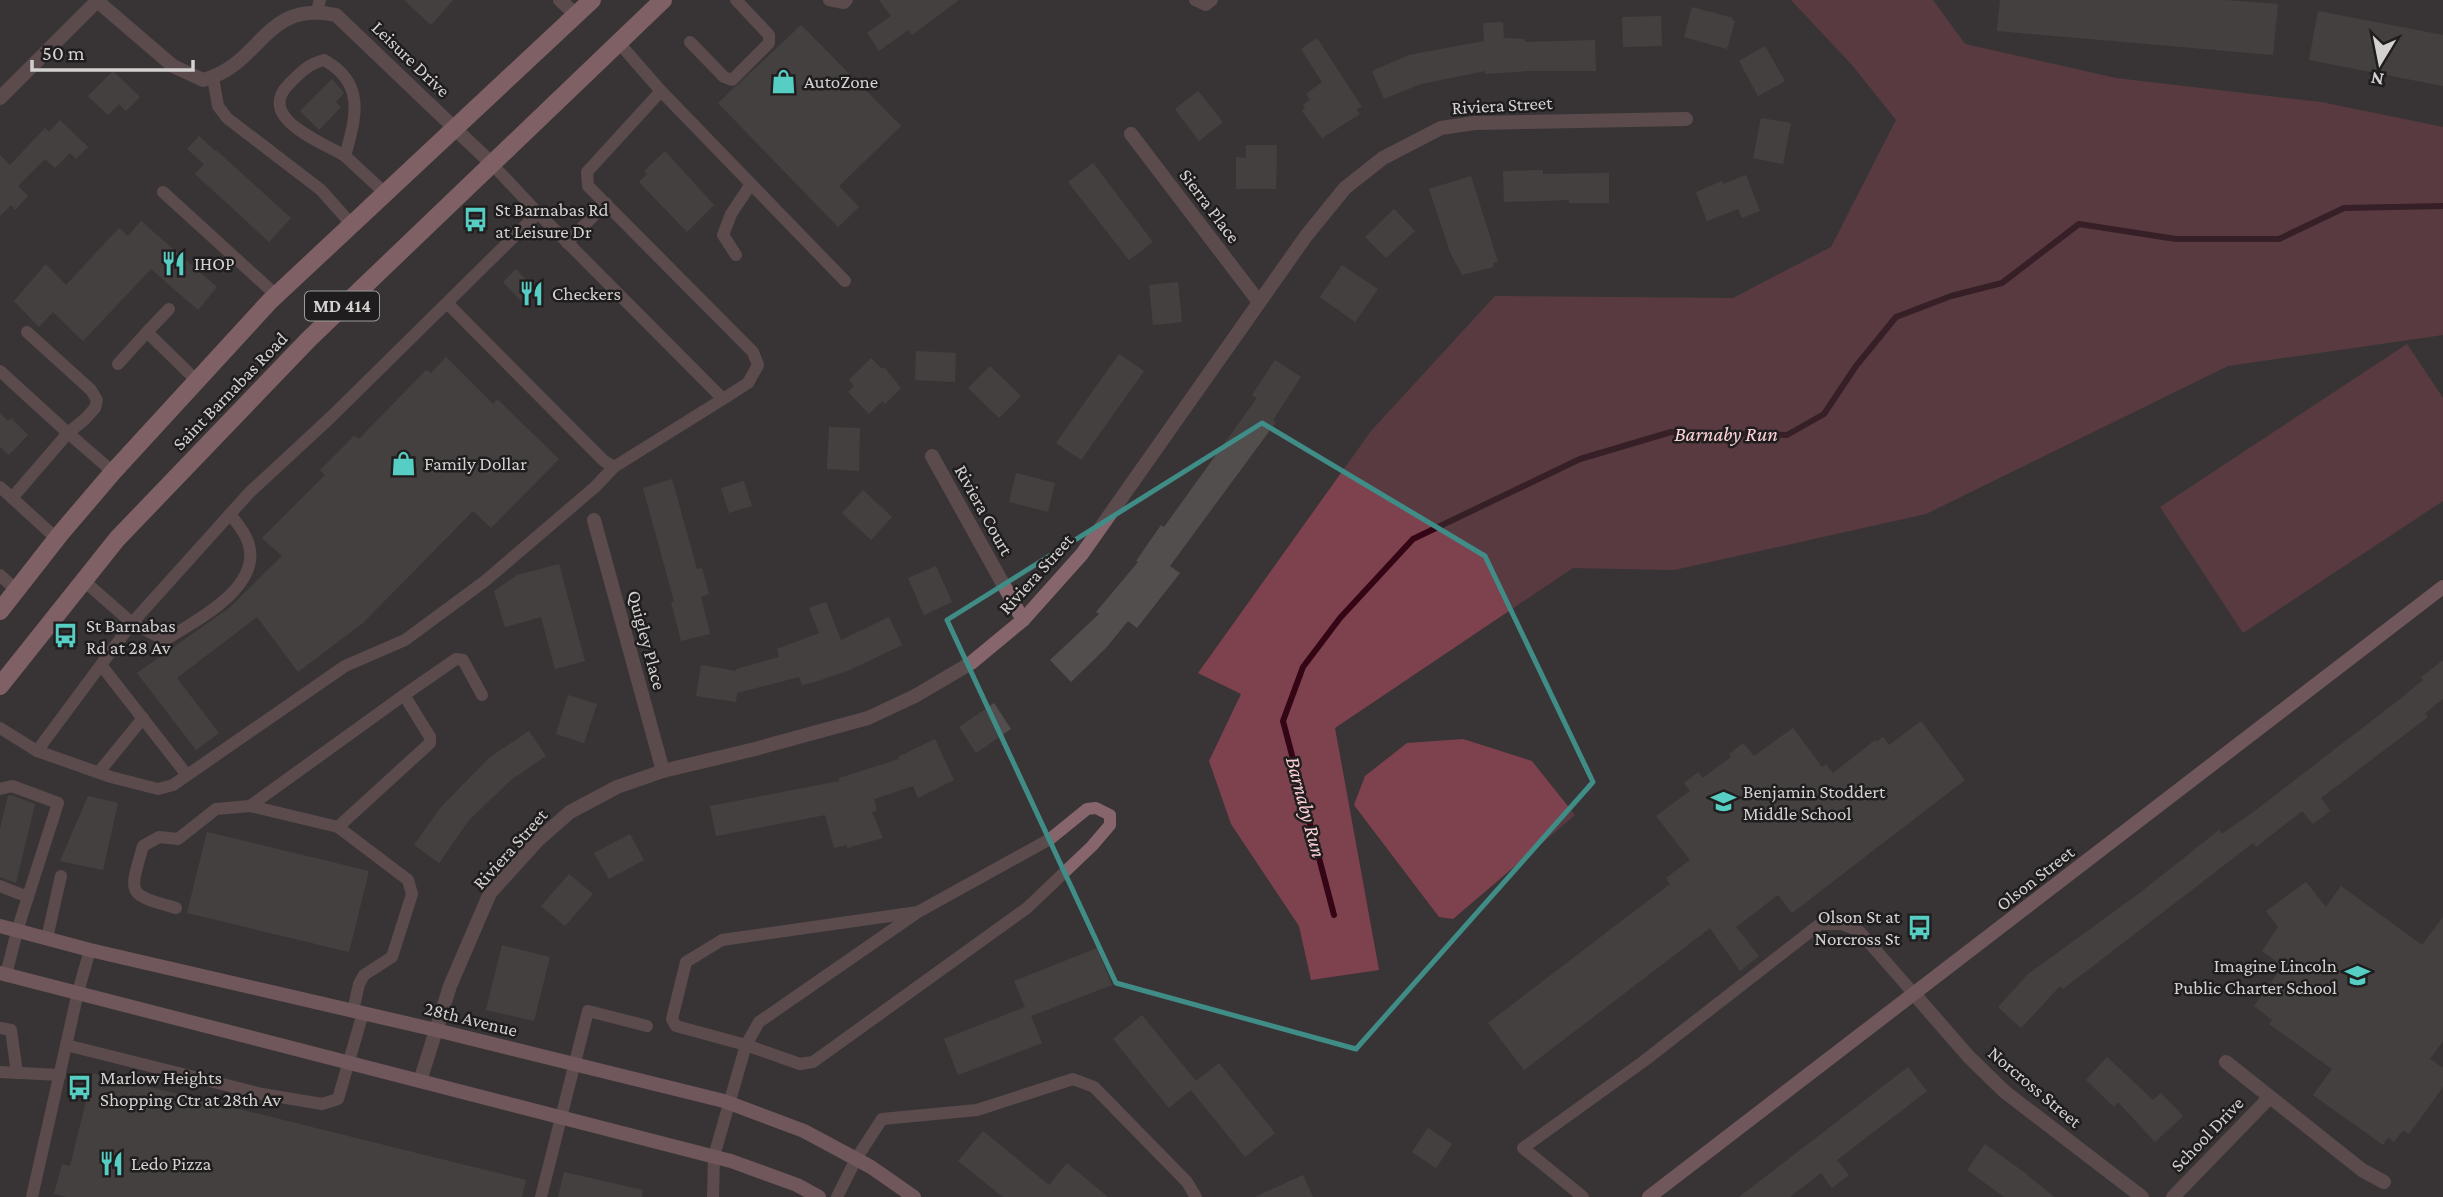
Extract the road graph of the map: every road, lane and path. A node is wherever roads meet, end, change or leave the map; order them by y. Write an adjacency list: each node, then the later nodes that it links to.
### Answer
1 (560, 0): 11 (street)
2 (592, 0): 11 (main road, Saint Barnabas Road / MD 414)
3 (663, 0): 13 (main road, Saint Barnabas Road / MD 414)
4 (736, 0): 12 (lane)
5 (829, 0): 6 (lane)
6 (847, 0)
7 (1195, 0): 8 (lane)
8 (1212, 0)
9 (96, 1): 14 (street); 16 (street)
10 (319, 4): 14 (street, Leisure Drive); 18 (street, Leisure Drive)
11 (576, 15): 18 (main road, Saint Barnabas Road / MD 414)
12 (690, 42)
13 (619, 43): 15 (lane); 21 (main road, Saint Barnabas Road / MD 414)
14 (214, 78): 27 (lane)
15 (661, 91): 22 (lane); 25 (lane)
16 (0, 98)
17 (1686, 119): 32 (street, Riviera Street)
18 (456, 128): 21 (street, Leisure Drive); 24 (main road, Saint Barnabas Road / MD 414)
19 (1131, 134): 32 (street, Sierra Place)
20 (345, 156): 20 (lane); 24 (lane)
21 (491, 163): 26 (lane); 51 (main road, Saint Barnabas Road / MD 414)
22 (751, 184): 29 (lane); 30 (lane)
23 (163, 192): 31 (lane)
24 (386, 194): 27 (main road, Saint Barnabas Road / MD 414)
25 (606, 203): 28 (lane); 40 (lane)
26 (538, 214): 28 (lane); 33 (lane)
27 (353, 226): 31 (main road, Saint Barnabas Road / MD 414)
28 (566, 243): 40 (lane)
29 (736, 255)
30 (845, 281)
31 (276, 295): 39 (main road, Saint Barnabas Road / MD 414)
32 (1259, 302): 55 (street, Riviera Street)
33 (447, 303): 43 (lane); 47 (lane)
34 (169, 309): 36 (lane)
35 (27, 332): 41 (lane)
36 (147, 332): 37 (lane); 39 (lane)
37 (118, 364)
38 (0, 371): 41 (lane)
39 (197, 381): 44 (main road, Saint Barnabas Road / MD 414)
40 (723, 399): 43 (lane)
41 (68, 433): 44 (lane); 46 (lane)
42 (932, 456): 55 (street, Riviera Court)
43 (614, 467): 66 (lane)
44 (113, 472): 49 (main road, Saint Barnabas Road / MD 414)
45 (0, 487): 46 (lane)
46 (12, 498): 49 (lane)
47 (230, 514): 56 (lane); 56 (lane)
48 (594, 520): 64 (street, Quigley Place)
49 (57, 538): 53 (main road, Saint Barnabas Road / MD 414)
50 (0, 575): 53 (lane)
51 (83, 580): 56 (lane); 58 (main road, Saint Barnabas Road / MD 414)
52 (2443, 587): 81 (street, Olson Street)
53 (16, 590): 54 (main road, Saint Barnabas Road / MD 414)
54 (0, 611)
55 (1023, 620): 64 (street, Riviera Street)
56 (132, 623): 57 (lane)
57 (101, 665): 61 (lane); 63 (lane)
58 (0, 686)
59 (404, 695): 60 (lane); 68 (lane); 69 (lane)
60 (482, 695)
61 (143, 718): 65 (lane); 66 (lane)
62 (0, 728): 63 (lane)
63 (37, 751): 65 (lane)
64 (663, 771): 85 (street, Riviera Street)
65 (99, 772): 66 (lane)
66 (187, 775)
67 (0, 789): 72 (lane)
68 (250, 806): 69 (lane); 73 (lane)
69 (338, 827): 82 (lane)
70 (61, 876): 77 (lane)
71 (0, 887): 72 (lane)
72 (28, 897): 76 (lane)
73 (176, 908)
74 (918, 912): 87 (lane); 87 (lane); 87 (lane)
75 (0, 926): 76 (street, 28th Avenue)
76 (17, 931): 77 (street, 28th Avenue); 79 (lane)
77 (47, 939): 78 (street, 28th Avenue)
78 (90, 950): 80 (lane); 82 (street, 28th Avenue)
79 (3, 974): 80 (street)
80 (78, 992): 86 (lane); 89 (street)
81 (1914, 996): 108 (lane); 109 (street, Olson Street); 110 (street, Norcross Street)
82 (358, 1012): 85 (street, 28th Avenue); 89 (lane)
83 (647, 1026): 90 (lane)
84 (0, 1028): 92 (lane)
85 (436, 1030): 90 (street, 28th Avenue); 94 (street, Riviera Street)
86 (66, 1045): 89 (lane); 93 (lane)
87 (746, 1045): 96 (lane)
88 (2226, 1062): 95 (street)
89 (350, 1063): 94 (street)
90 (575, 1064): 96 (street, 28th Avenue); 97 (lane)
91 (0, 1072): 92 (lane)
92 (17, 1073): 93 (lane)
93 (60, 1075): 101 (lane)
94 (420, 1081): 97 (street)
95 (2270, 1097): 100 (street); 111 (street, School Drive)
96 (729, 1102): 98 (lane); 99 (street, 28th Avenue)
97 (561, 1116): 98 (street); 102 (lane)
98 (714, 1157): 103 (lane); 104 (street)
99 (856, 1159): 105 (lane); 106 (street, 28th Avenue); 107 (lane)
100 (2384, 1182)
101 (32, 1197)
102 (541, 1197)
103 (713, 1197)
104 (818, 1197)
105 (837, 1197)
106 (914, 1197)
107 (1196, 1197)
108 (1583, 1197)
109 (1650, 1197)
110 (2142, 1197)
111 (2173, 1197)

